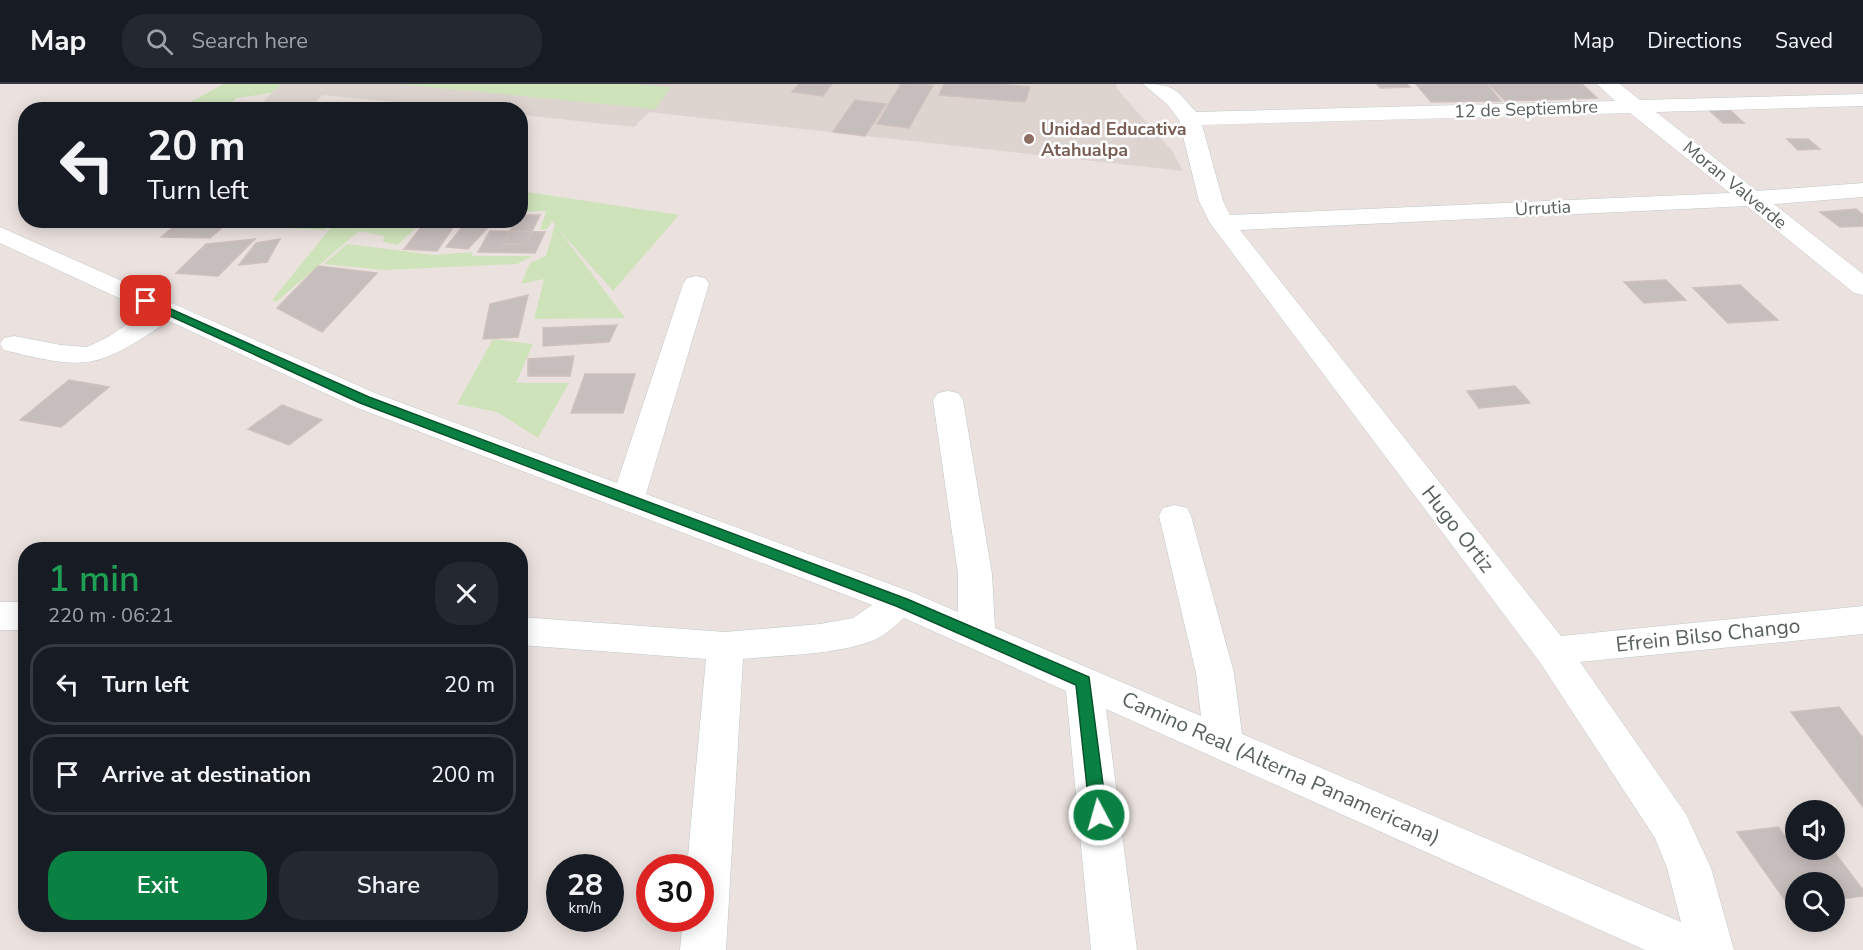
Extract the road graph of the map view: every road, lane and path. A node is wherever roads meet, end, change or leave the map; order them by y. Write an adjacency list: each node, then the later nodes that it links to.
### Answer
1 (1153, 84): 5 (street)
2 (1607, 84): 4 (street, Moran Valverde)
3 (1863, 100): 4 (street, 12 de Septiembre)
4 (1636, 106): 5 (street, 12 de Septiembre); 7 (street, Moran Valverde)
5 (1190, 119): 8 (street, Hugo Ortiz)
6 (1863, 190): 7 (street, Urrutia)
7 (1753, 199): 8 (street, Urrutia); 11 (street, Moran Valverde)
8 (1222, 223): 24 (street, Hugo Ortiz)
9 (0, 234): 12 (street, Camino Real (Alterna Panamericana))
10 (696, 284): 15 (street)
11 (1863, 287)
12 (166, 310): 13 (street); 15 (street, Camino Real (Alterna Panamericana))
13 (14, 344)
14 (948, 400): 22 (street)
15 (628, 500): 17 (street, Camino Real (Alterna Panamericana))
16 (1175, 516): 26 (street)
17 (902, 602): 22 (street, Camino Real (Alterna Panamericana)); 23 (street)
18 (0, 616): 19 (street)
19 (18, 616)
20 (1863, 620): 24 (street, Efrein Bilso Chango)
21 (528, 632): 23 (street)
22 (977, 635): 25 (street, Camino Real (Alterna Panamericana))
23 (725, 646): 27 (street)
24 (1552, 651): 30 (street, Hugo Ortiz)
25 (1084, 681): 26 (street, Camino Real (Alterna Panamericana)); 28 (street)
26 (1224, 744): 29 (street, Camino Real (Alterna Panamericana))
27 (703, 950)
28 (1114, 950)
29 (1695, 950)
30 (1711, 950)

